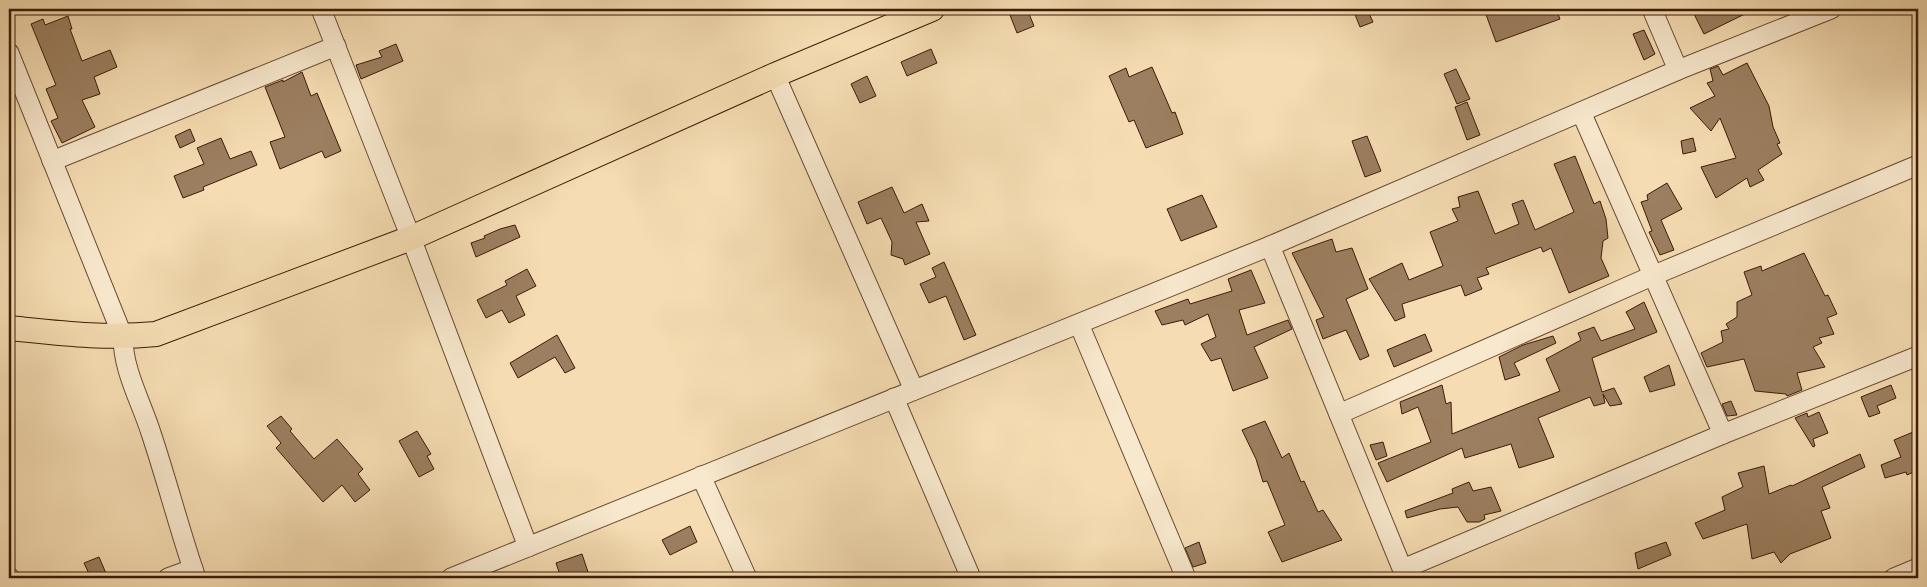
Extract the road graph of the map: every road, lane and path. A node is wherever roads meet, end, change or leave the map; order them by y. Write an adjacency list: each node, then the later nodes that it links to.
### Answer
1 (321, 9): 5 (street)
2 (932, 9): 8 (main road)
3 (1652, 9): 7 (street)
4 (1831, 9): 7 (street)
5 (336, 46): 10 (street); 12 (street)
6 (9, 54): 10 (street)
7 (1678, 70): 9 (street)
8 (775, 74): 12 (main road); 19 (street)
9 (1581, 112): 13 (street); 14 (street)
10 (52, 161): 17 (street)
11 (1918, 165): 14 (street)
12 (411, 238): 17 (main road); 24 (street)
13 (1270, 246): 15 (street); 21 (street)
14 (1652, 276): 21 (street); 22 (street)
15 (1079, 324): 19 (street); 32 (street)
16 (9, 328): 17 (main road)
17 (122, 337): 26 (street)
18 (1918, 356): 22 (street)
19 (914, 390): 20 (street)
20 (894, 398): 23 (street); 31 (street)
21 (1339, 414): 27 (street)
22 (1723, 434): 27 (street)
23 (701, 476): 24 (street); 30 (street)
24 (528, 547): 29 (street)
25 (1918, 568): 33 (street)
26 (195, 574): 28 (street)
27 (1404, 574)
28 (168, 578)
29 (451, 578)
30 (746, 578)
31 (971, 578)
32 (1186, 578)
33 (1894, 578)

